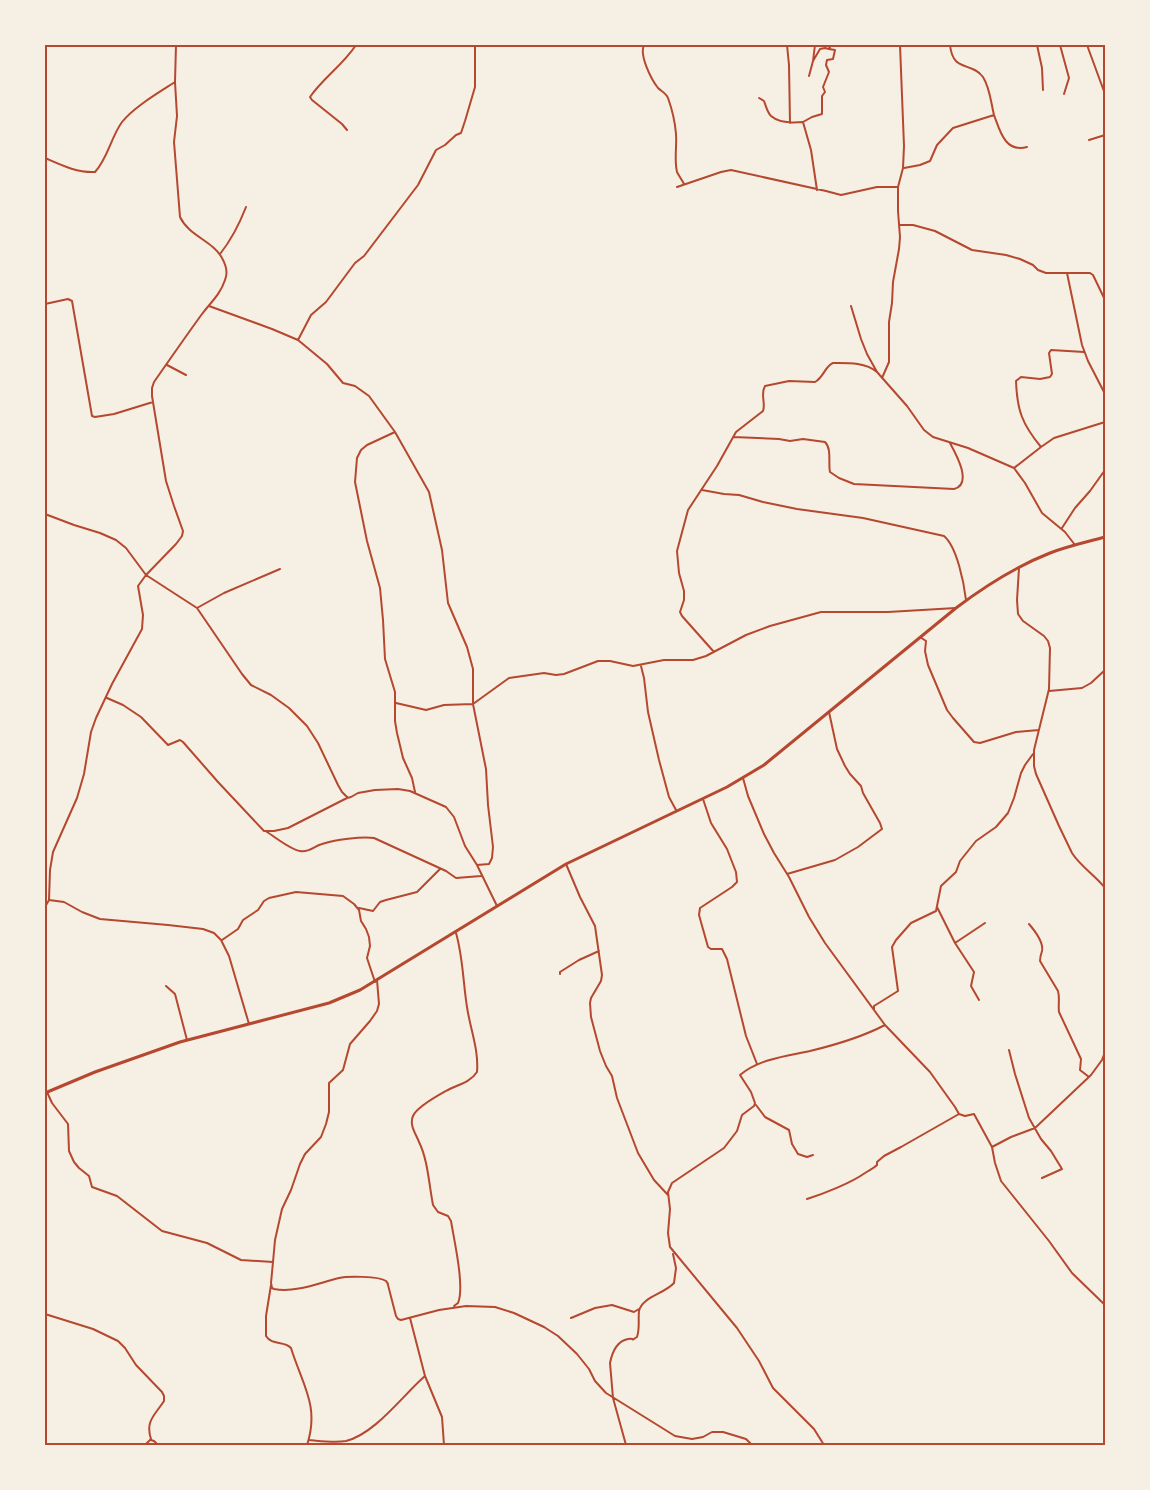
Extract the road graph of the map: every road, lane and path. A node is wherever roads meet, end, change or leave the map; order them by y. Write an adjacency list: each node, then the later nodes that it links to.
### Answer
1 (176, 45): 18 (street)
2 (356, 45): 26 (street)
3 (475, 45): 44 (street)
4 (644, 45): 32 (street)
5 (788, 45): 25 (street)
6 (815, 45): 14 (street)
7 (831, 45): 13 (street)
8 (900, 45): 31 (street)
9 (950, 45): 23 (street)
10 (1037, 45): 19 (street)
11 (1060, 45): 20 (street)
12 (1087, 45): 16 (street)
13 (829, 50): 14 (street); 24 (street)
14 (813, 61): 15 (street)
15 (809, 76)
16 (1100, 80): 17 (street); 21 (street)
17 (1105, 80)
18 (175, 82): 30 (street); 38 (street)
19 (1043, 90)
20 (1064, 94)
21 (1105, 94)
22 (759, 98): 25 (street)
23 (994, 115): 29 (street); 31 (street)
24 (802, 122): 25 (street); 35 (street)
25 (790, 123)
26 (347, 130)
27 (1105, 135): 28 (street)
28 (1089, 140)
29 (1027, 147)
30 (45, 158)
31 (903, 168): 34 (street)
32 (684, 184): 33 (street); 35 (street)
33 (677, 187)
34 (898, 187): 35 (street); 37 (street)
35 (817, 190)
36 (246, 207): 38 (street)
37 (900, 225): 39 (street); 49 (street)
38 (220, 254): 42 (street)
39 (1067, 273): 40 (street); 45 (street)
40 (1105, 300)
41 (45, 304): 51 (street)
42 (209, 306): 44 (street); 46 (street)
43 (851, 306): 47 (street)
44 (298, 340): 53 (street)
45 (1084, 352): 50 (street); 56 (street)
46 (167, 365): 48 (street); 51 (street)
47 (876, 372): 49 (street); 54 (street)
48 (186, 375)
49 (882, 378): 55 (street)
50 (1105, 394)
51 (153, 402): 66 (street)
52 (1105, 422): 56 (street)
53 (395, 432): 76 (street); 77 (street)
54 (733, 437): 55 (street); 59 (street)
55 (950, 443): 57 (street)
56 (1041, 447): 57 (street)
57 (1014, 468): 61 (street)
58 (1105, 470): 61 (street)
59 (702, 490): 67 (street); 71 (street)
60 (45, 514): 66 (street)
61 (1061, 529): 63 (street)
62 (1105, 537): 63 (street)
63 (1075, 545): 64 (street)
64 (1020, 568): 67 (street); 74 (street)
65 (280, 569): 68 (street)
66 (146, 574): 68 (street); 75 (street)
67 (966, 600): 69 (street)
68 (197, 608): 83 (street)
69 (956, 608): 70 (street); 71 (street)
70 (920, 637): 78 (street); 79 (street)
71 (714, 652): 72 (street)
72 (641, 666): 77 (street); 85 (street)
73 (1105, 670): 74 (street)
74 (1049, 691): 79 (street)
75 (106, 698): 86 (street); 93 (street)
76 (396, 703): 77 (street); 82 (street)
77 (473, 704): 88 (street)
78 (829, 712): 81 (street); 90 (street)
79 (1039, 730): 80 (street)
80 (1033, 754): 92 (street); 95 (street)
81 (743, 778): 84 (street); 90 (street)
82 (415, 794): 83 (street); 88 (street)
83 (351, 797): 86 (street)
84 (702, 798): 85 (street); 114 (street)
85 (676, 810): 87 (street)
86 (264, 831): 89 (street)
87 (566, 864): 94 (street); 103 (street)
88 (477, 865): 91 (street)
89 (440, 868): 91 (street); 97 (street)
90 (788, 874): 108 (street)
91 (482, 876): 94 (street)
92 (1105, 888)
93 (49, 900): 96 (street); 101 (street)
94 (497, 906): 100 (street)
95 (936, 906): 102 (street); 108 (street)
96 (45, 907)
97 (358, 908): 101 (street); 105 (street)
98 (985, 923): 102 (street)
99 (1029, 924): 115 (street)
100 (456, 933): 105 (street); 132 (street)
101 (221, 940): 109 (street)
102 (955, 943): 107 (street)
103 (599, 951): 104 (street); 123 (street)
104 (560, 974)
105 (376, 981): 109 (street); 126 (street)
106 (166, 986): 111 (street)
107 (979, 1000)
108 (874, 1009): 110 (street)
109 (249, 1023): 111 (street)
110 (885, 1025): 114 (street); 118 (street)
111 (187, 1040): 116 (street)
112 (1009, 1050): 119 (street)
113 (1105, 1052): 115 (street)
114 (757, 1064): 117 (street)
115 (1089, 1077): 119 (street)
116 (46, 1092): 126 (street)
117 (754, 1101): 121 (street); 123 (street)
118 (958, 1114): 120 (street); 124 (street)
119 (1035, 1128): 120 (street); 122 (street)
120 (992, 1147): 130 (street)
121 (813, 1155)
122 (1042, 1178)
123 (668, 1195): 125 (street)
124 (807, 1199)
125 (672, 1250): 127 (street); 128 (street)
126 (273, 1262): 129 (street)
127 (676, 1268): 128 (street); 131 (street)
128 (688, 1269): 146 (street)
129 (271, 1285): 134 (street); 139 (street)
130 (1105, 1305)
131 (640, 1307): 135 (street); 137 (street)
132 (448, 1308): 134 (street); 137 (street)
133 (45, 1314): 138 (street)
134 (410, 1318): 136 (street)
135 (571, 1318)
136 (425, 1376): 139 (street); 143 (street)
137 (613, 1398): 144 (street); 145 (street)
138 (151, 1440): 140 (street); 141 (street)
139 (309, 1440): 142 (street)
140 (145, 1445)
141 (158, 1445)
142 (307, 1445)
143 (444, 1445)
144 (626, 1445)
145 (752, 1445)
146 (824, 1445)

